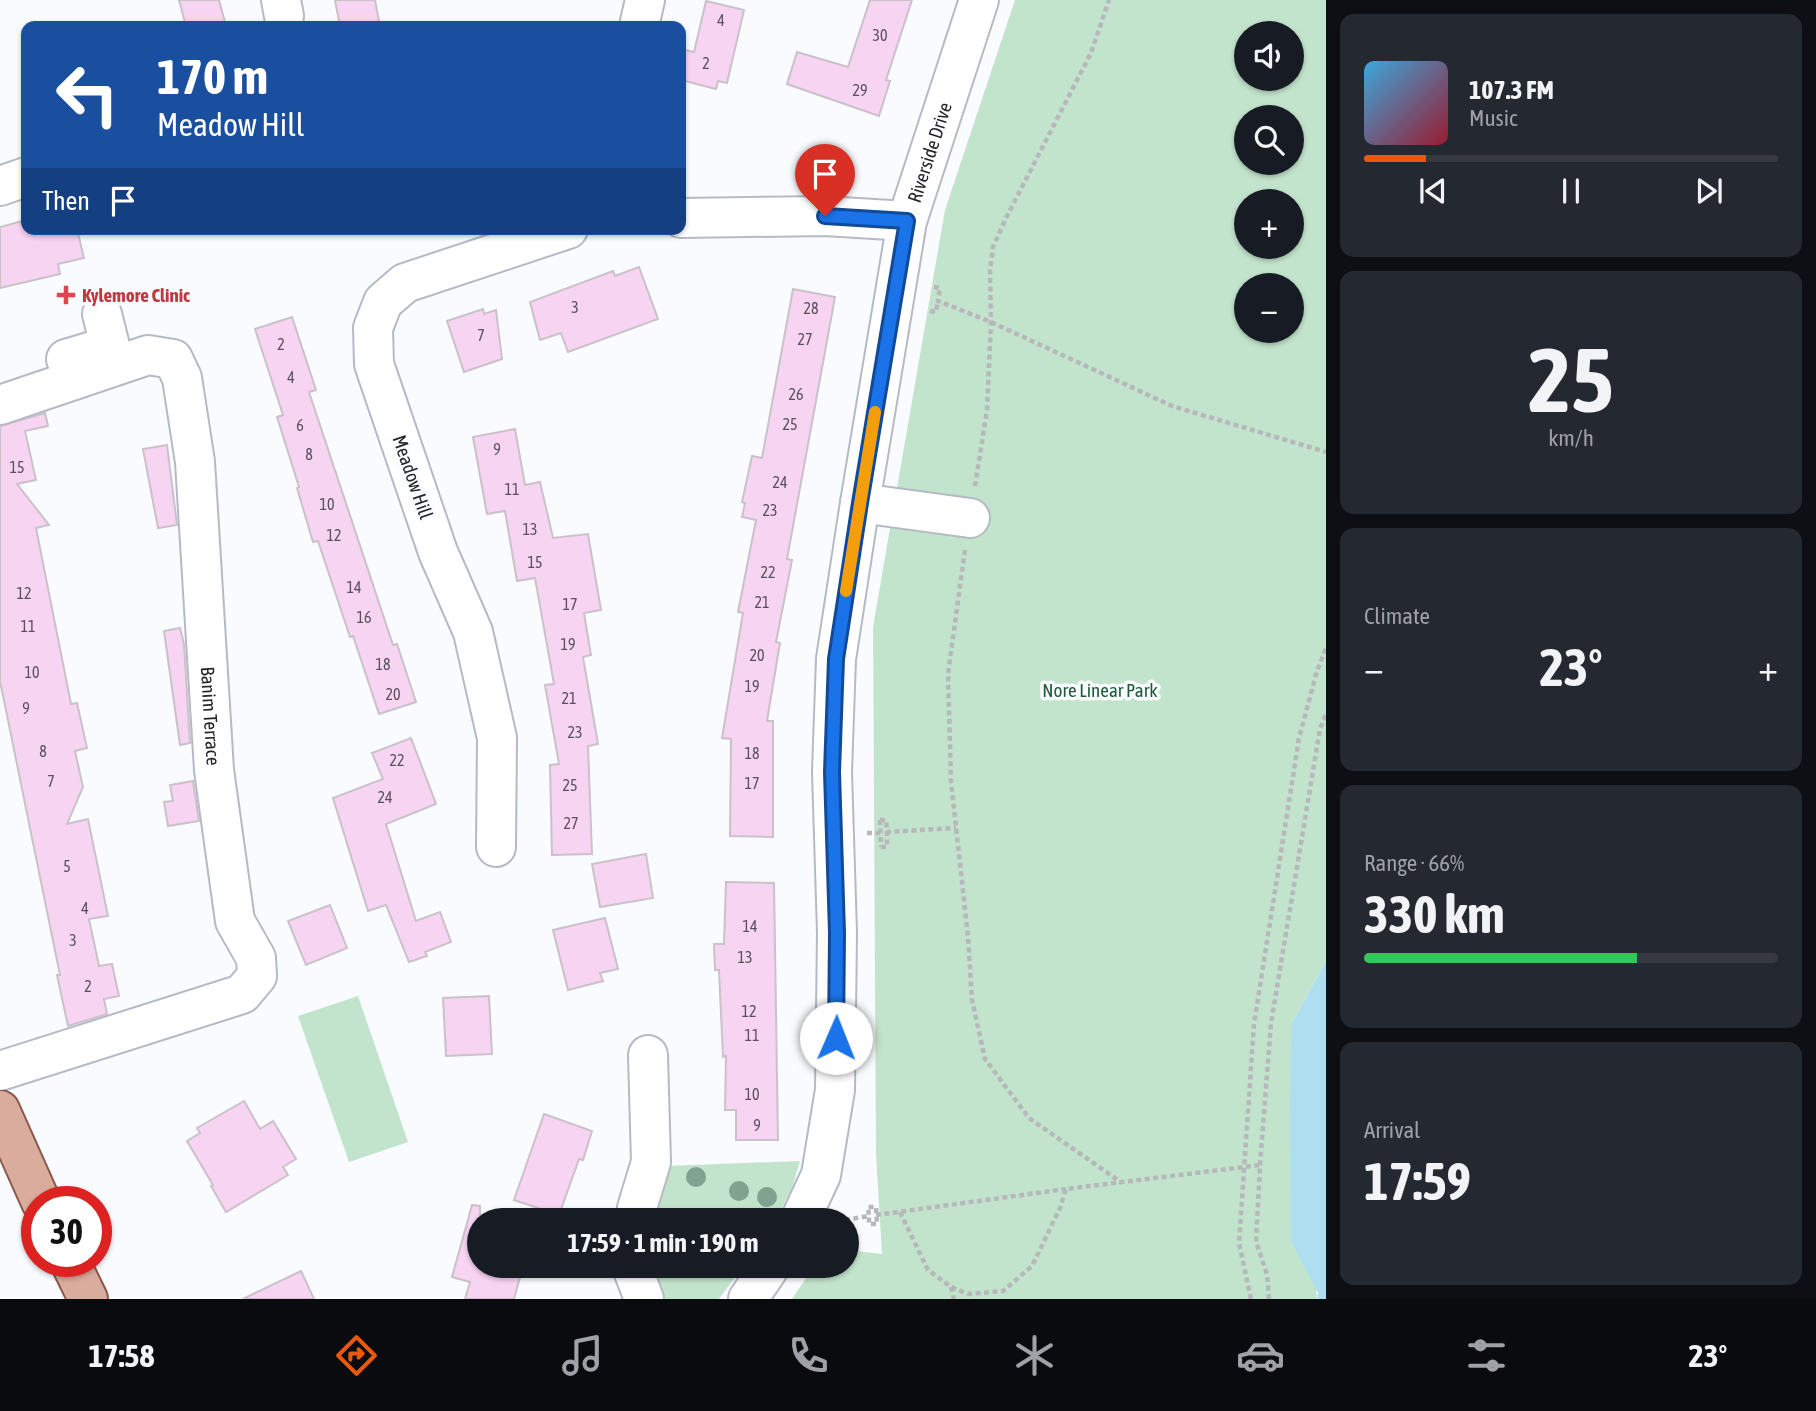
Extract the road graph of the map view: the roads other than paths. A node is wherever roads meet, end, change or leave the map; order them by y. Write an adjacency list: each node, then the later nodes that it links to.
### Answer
1 (645, 0): 3 (street)
2 (979, 0): 7 (street, Riverside Drive)
3 (640, 21)
4 (21, 179): 5 (street)
5 (0, 186)
6 (686, 218): 7 (street)
7 (907, 221): 12 (street, Riverside Drive)
8 (550, 235): 14 (street, Meadow Hill)
9 (102, 314): 10 (street)
10 (0, 378)
11 (0, 405): 16 (street, Banim Terrace)
12 (860, 503): 13 (street); 20 (street, Riverside Drive)
13 (970, 518)
14 (496, 846)
15 (648, 1055): 19 (street)
16 (0, 1072)
17 (0, 1110): 18 (main road)
18 (34, 1186)
19 (639, 1208)
20 (806, 1208)
21 (78, 1277): 24 (main road)
22 (636, 1278): 25 (street)
23 (762, 1278): 26 (street)
24 (89, 1299)
25 (644, 1299)
26 (748, 1299)

